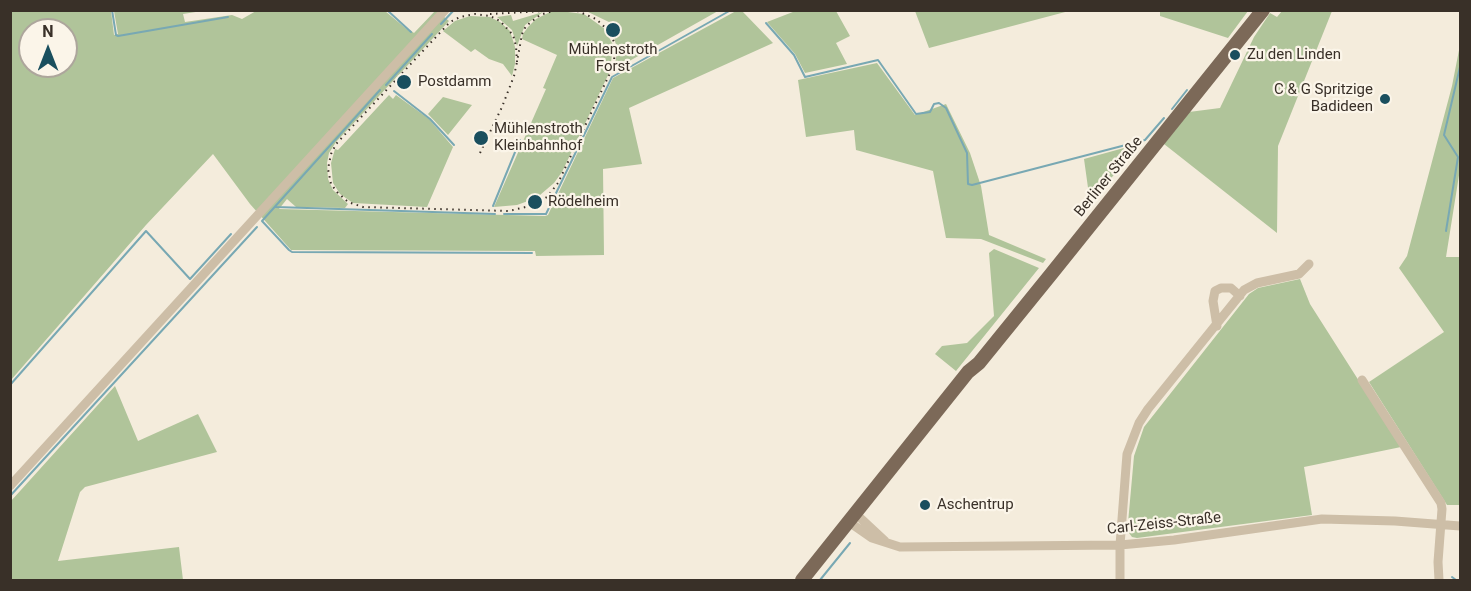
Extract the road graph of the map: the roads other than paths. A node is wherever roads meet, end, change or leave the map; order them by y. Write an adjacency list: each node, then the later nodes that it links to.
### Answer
1 (445, 10): 7 (street)
2 (1263, 10): 8 (main road, Berliner Straße)
3 (1309, 264): 4 (street)
4 (1240, 296): 5 (street); 5 (street)
5 (1217, 326): 11 (street)
6 (1362, 380): 9 (street)
7 (10, 486)
8 (855, 520): 11 (street, Carl-Zeiss-Straße); 12 (main road, Berliner Straße); 13 (main road, Berliner Straße)
9 (1441, 525): 10 (street, Carl-Zeiss-Straße); 11 (street, Carl-Zeiss-Straße); 15 (street)
10 (1461, 526)
11 (1120, 545): 14 (street)
12 (802, 580)
13 (811, 580)
14 (1120, 580)
15 (1439, 580)

